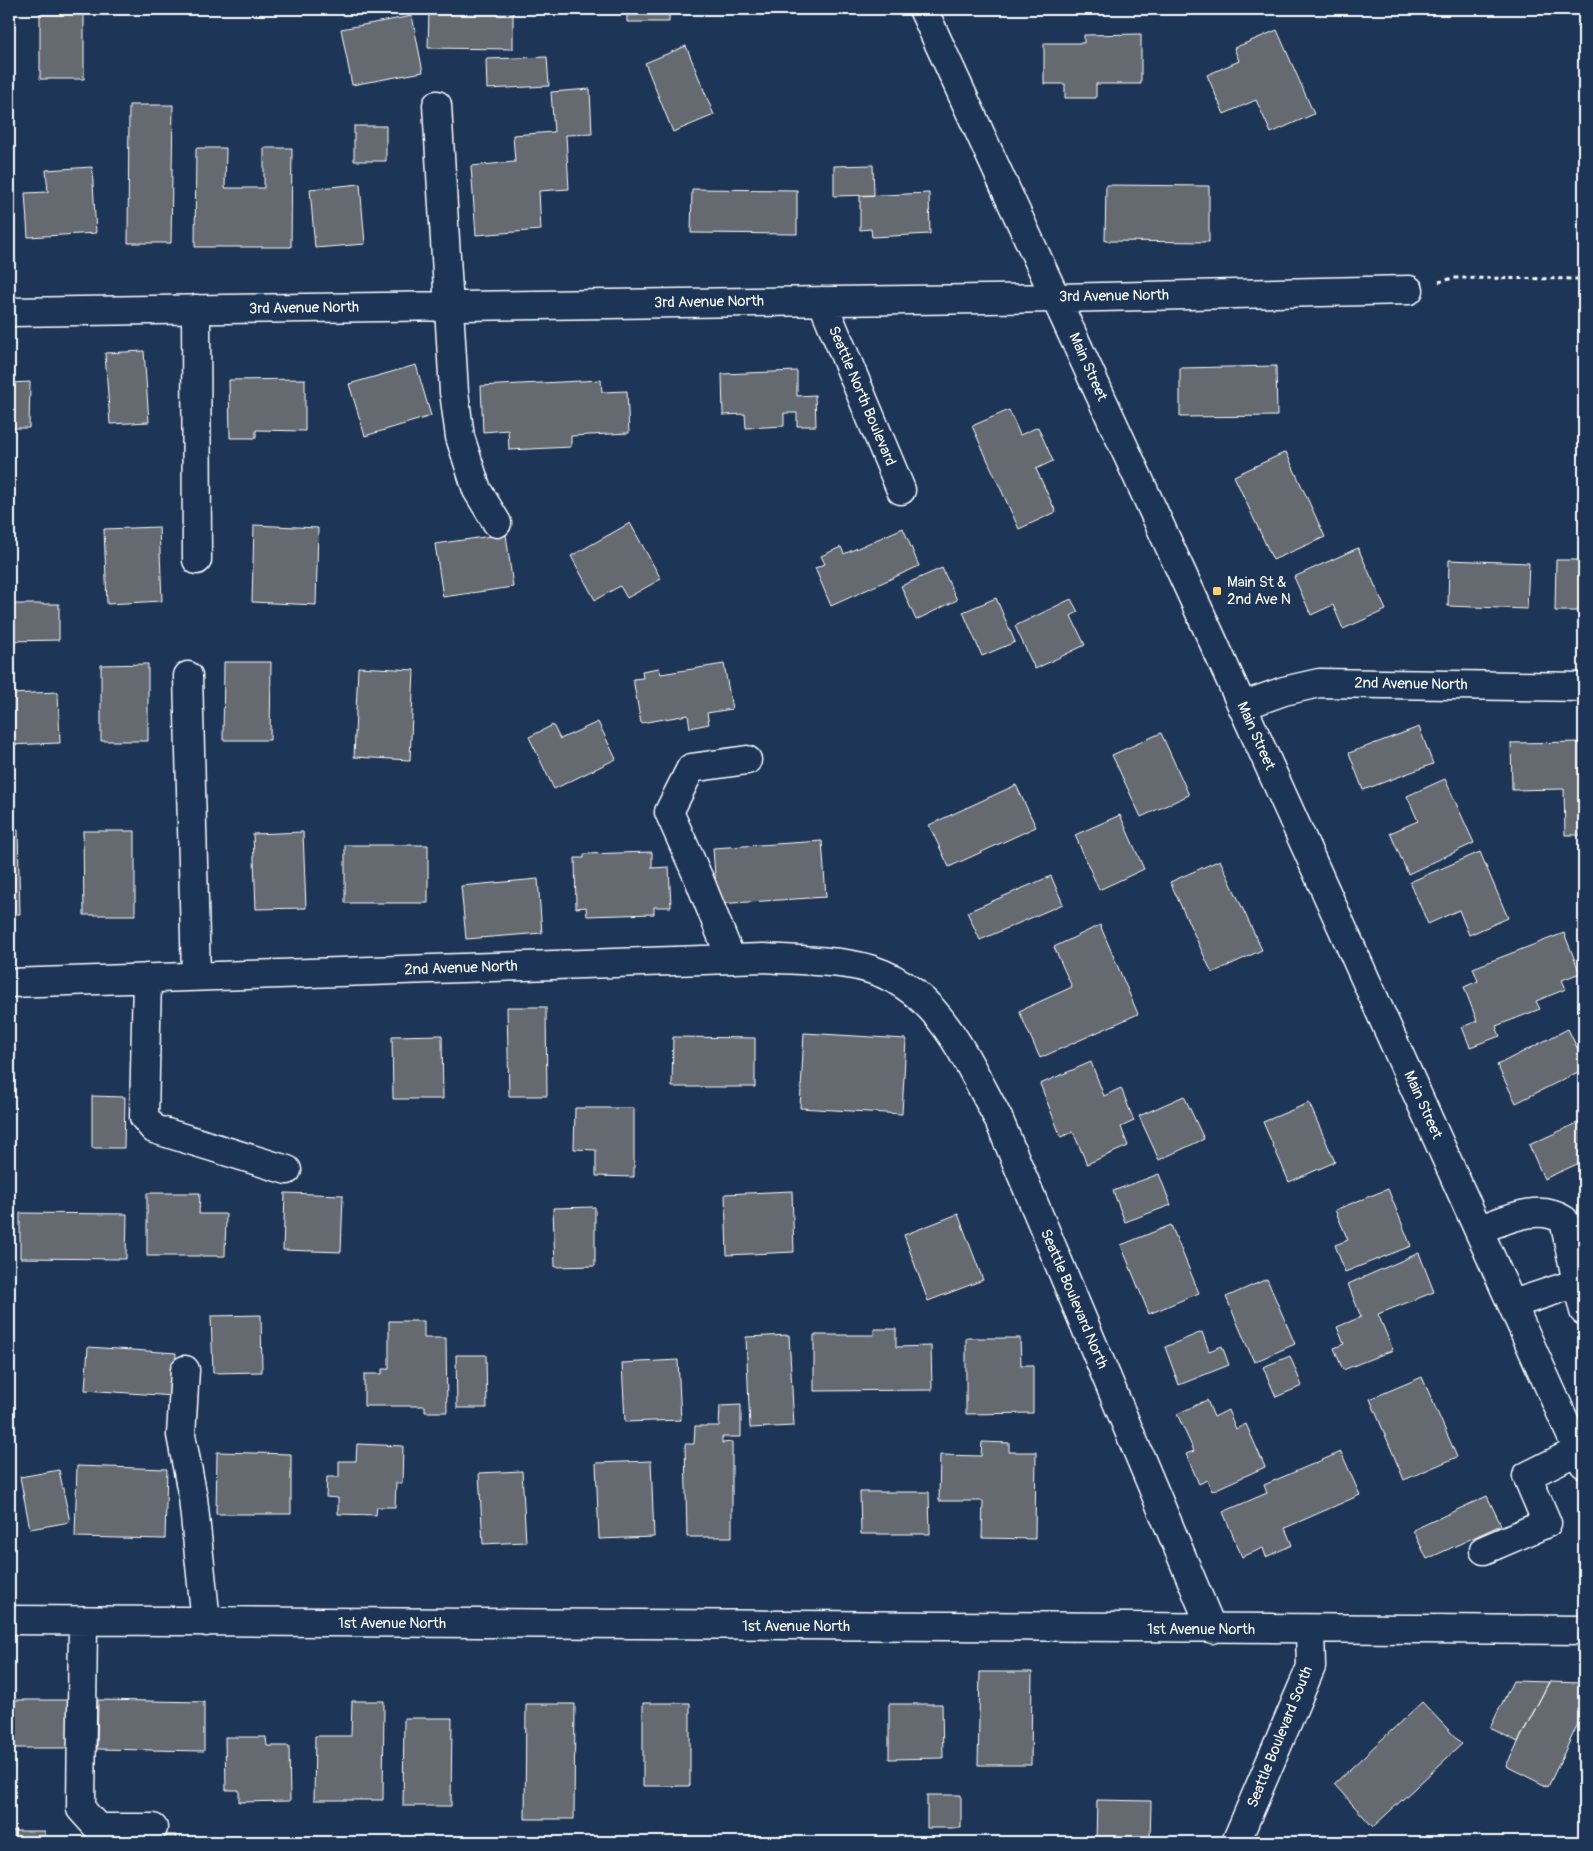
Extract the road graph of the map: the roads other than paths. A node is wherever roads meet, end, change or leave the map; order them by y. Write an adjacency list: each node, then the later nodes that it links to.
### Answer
1 (923, 9): 4 (street, Main Street)
2 (437, 105): 6 (street)
3 (1409, 290): 4 (street, 3rd Avenue North)
4 (1057, 298): 5 (street, 3rd Avenue North); 14 (street, Main Street)
5 (822, 301): 6 (street, 3rd Avenue North); 9 (street, Seattle North Boulevard)
6 (449, 305): 7 (street, 3rd Avenue North); 10 (street)
7 (196, 309): 8 (street, 3rd Avenue North); 11 (street)
8 (9, 312)
9 (902, 490)
10 (497, 523)
11 (198, 560)
12 (188, 676): 17 (street)
13 (1584, 687): 14 (street, 2nd Avenue North)
14 (1242, 706): 22 (street, Main Street)
15 (747, 760): 16 (street)
16 (731, 959): 17 (street, 2nd Avenue North); 20 (street, 2nd Avenue North)
17 (196, 976): 18 (street, 2nd Avenue North)
18 (147, 978): 19 (street, 2nd Avenue North); 21 (street)
19 (9, 983)
20 (909, 986): 32 (street, Seattle Boulevard North)
21 (287, 1170)
22 (1480, 1229): 23 (street); 24 (street, Main Street)
23 (1577, 1283): 24 (street); 25 (street)
24 (1514, 1304): 27 (street, Main Street)
25 (1584, 1310)
26 (185, 1370): 31 (street)
27 (1582, 1457): 28 (street)
28 (1484, 1550)
29 (9, 1620): 30 (street, 1st Avenue North)
30 (83, 1621): 31 (street, 1st Avenue North); 35 (street)
31 (206, 1622): 32 (street, 1st Avenue North)
32 (1212, 1629): 33 (street, 1st Avenue North)
33 (1310, 1630): 34 (street, 1st Avenue North); 36 (street, Seattle Boulevard South)
34 (1584, 1630)
35 (153, 1828)
36 (1236, 1842)

